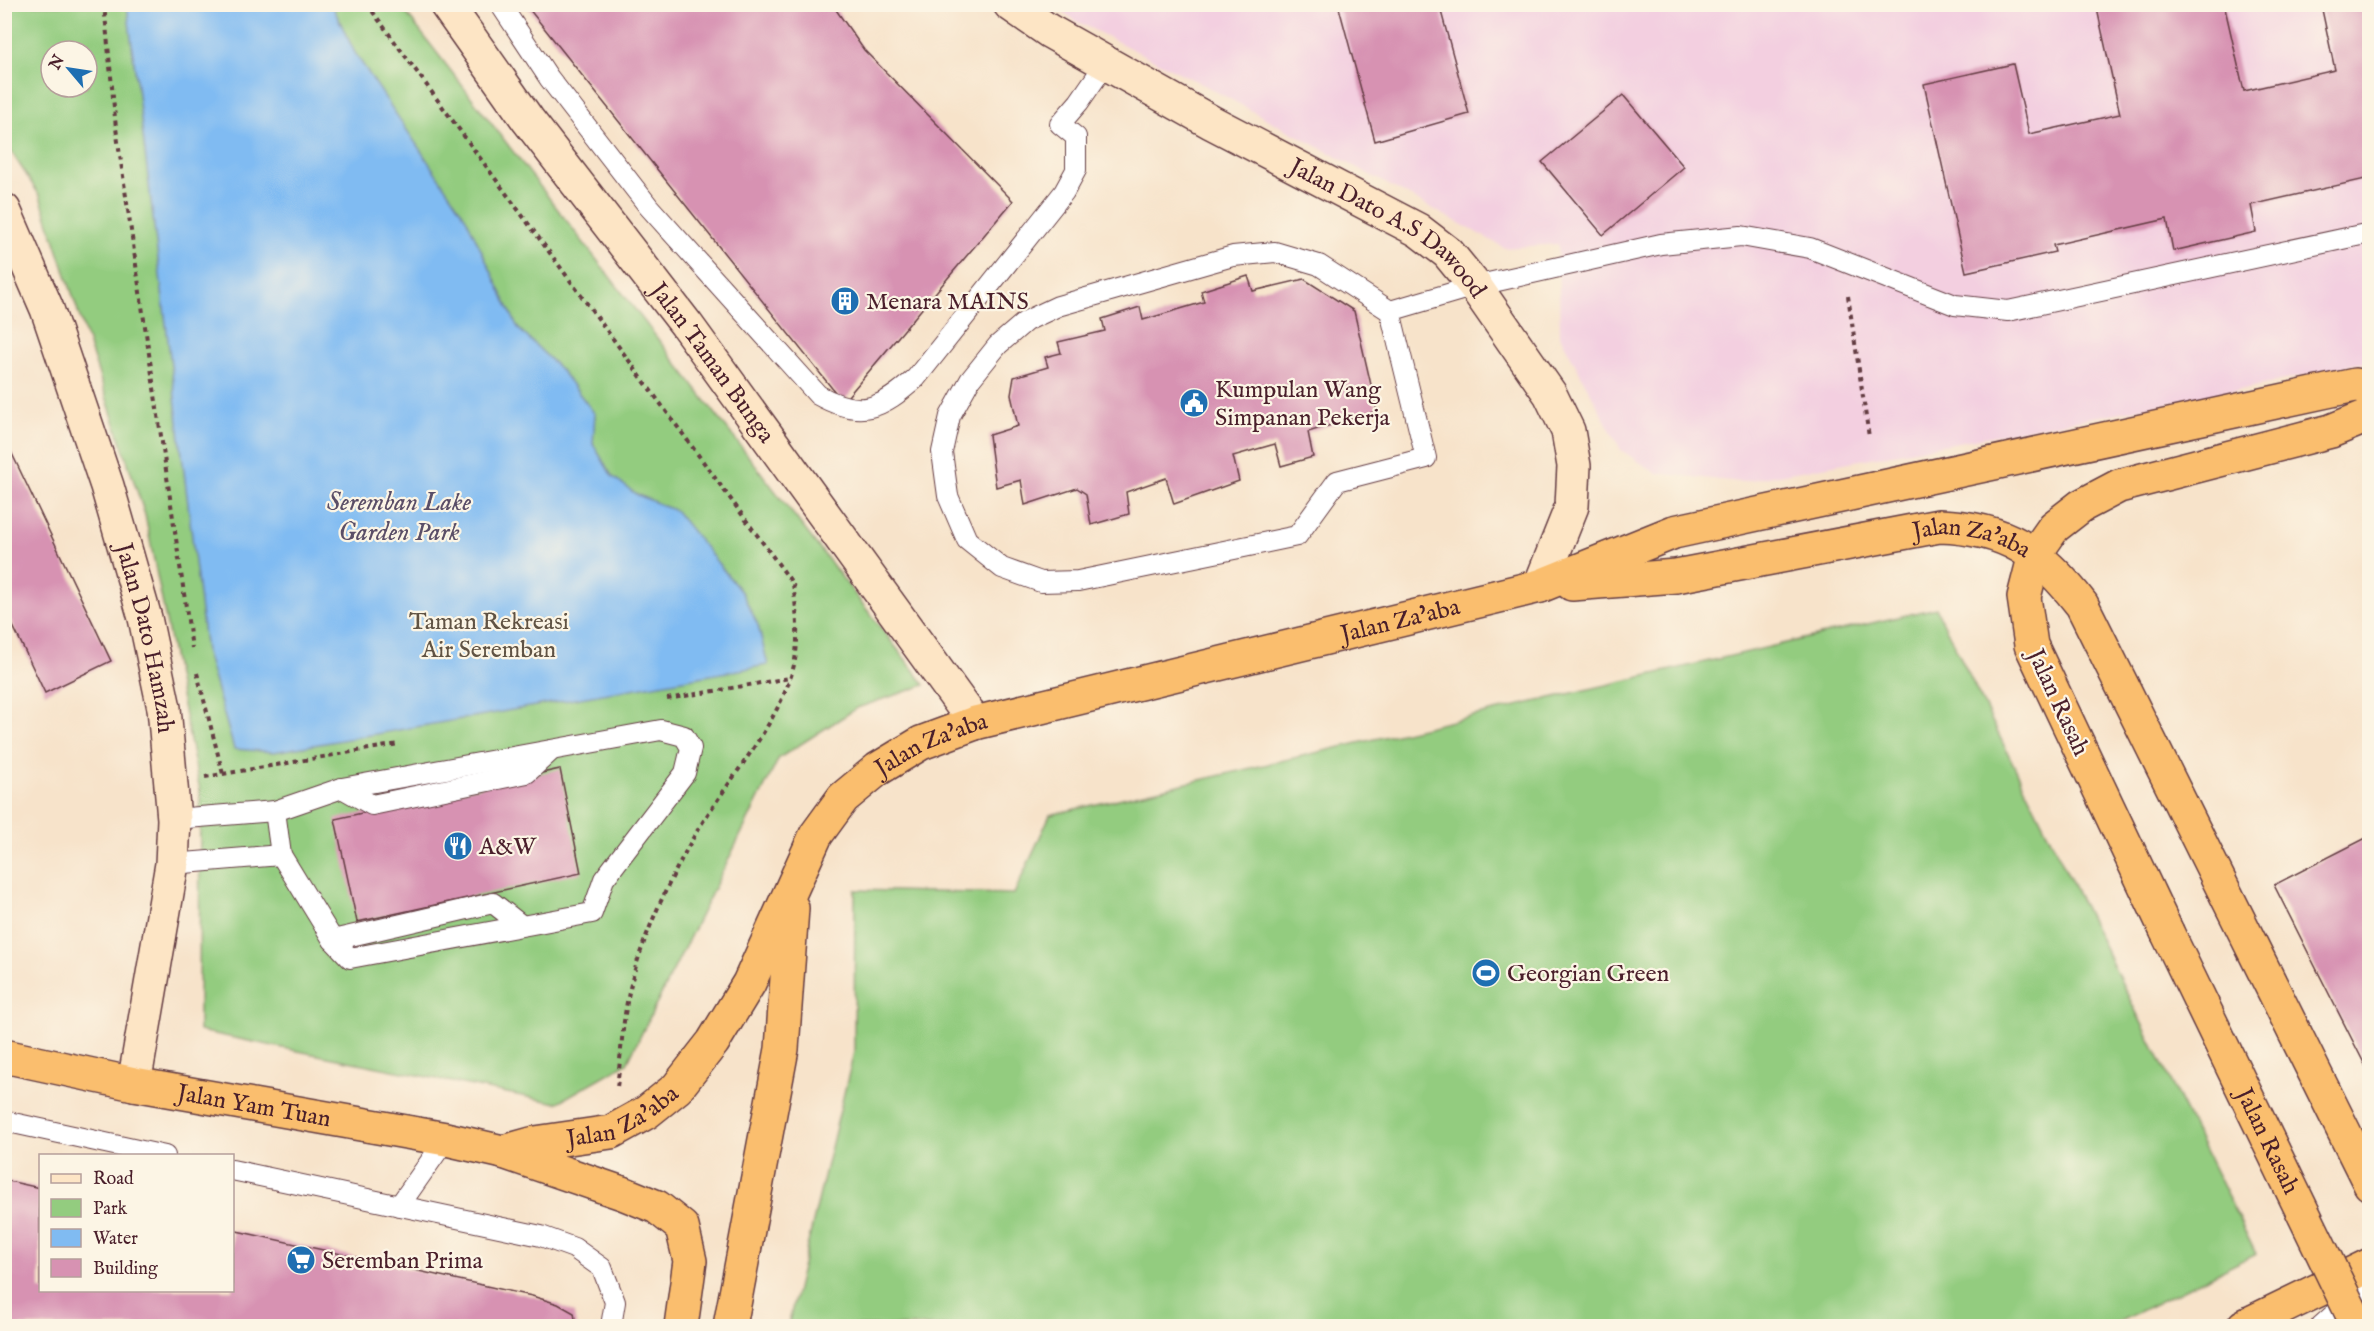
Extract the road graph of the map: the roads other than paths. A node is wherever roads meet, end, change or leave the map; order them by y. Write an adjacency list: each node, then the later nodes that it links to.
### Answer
1 (446, 4): 13 (street, Jalan Taman Bunga)
2 (500, 4): 4 (lane)
3 (1010, 4): 4 (street, Jalan Dato A.S Dawood)
4 (1106, 63): 7 (street, Jalan Dato A.S Dawood)
5 (4, 210): 15 (street, Jalan Dato Hamzah)
6 (2370, 233): 7 (lane)
7 (1475, 286): 8 (lane); 12 (street, Jalan Dato A.S Dawood)
8 (1390, 311): 8 (lane)
9 (2370, 387): 12 (highway, Jalan Za'aba)
10 (2370, 415): 11 (highway, Jalan Za'aba)
11 (2034, 554): 12 (highway, Jalan Za'aba); 28 (highway); 37 (highway, Jalan Rasah, bridge)
12 (1540, 586): 13 (highway, Jalan Za'aba)
13 (975, 723): 18 (highway, Jalan Za'aba)
14 (275, 811): 15 (lane); 16 (lane); 19 (lane)
15 (174, 819): 17 (street, Jalan Dato Hamzah)
16 (280, 855): 17 (lane); 20 (lane)
17 (172, 864): 22 (street, Jalan Dato Hamzah)
18 (794, 888): 25 (highway, Jalan Za'aba); 34 (highway)
19 (521, 925): 20 (lane); 20 (lane)
20 (333, 940)
21 (4, 1056): 22 (highway, Jalan Yam Tuan)
22 (134, 1084): 24 (highway, Jalan Yam Tuan)
23 (4, 1121): 26 (lane)
24 (446, 1139): 25 (highway, Jalan Yam Tuan); 29 (lane)
25 (503, 1152): 33 (highway, Jalan Yam Tuan)
26 (160, 1154)
27 (234, 1170): 29 (lane)
28 (2370, 1184)
29 (399, 1206): 32 (lane)
30 (2370, 1265): 35 (highway)
31 (2370, 1282): 36 (lane)
32 (611, 1326)
33 (681, 1326)
34 (730, 1326)
35 (2244, 1326)
36 (2321, 1326)
37 (2358, 1326)

